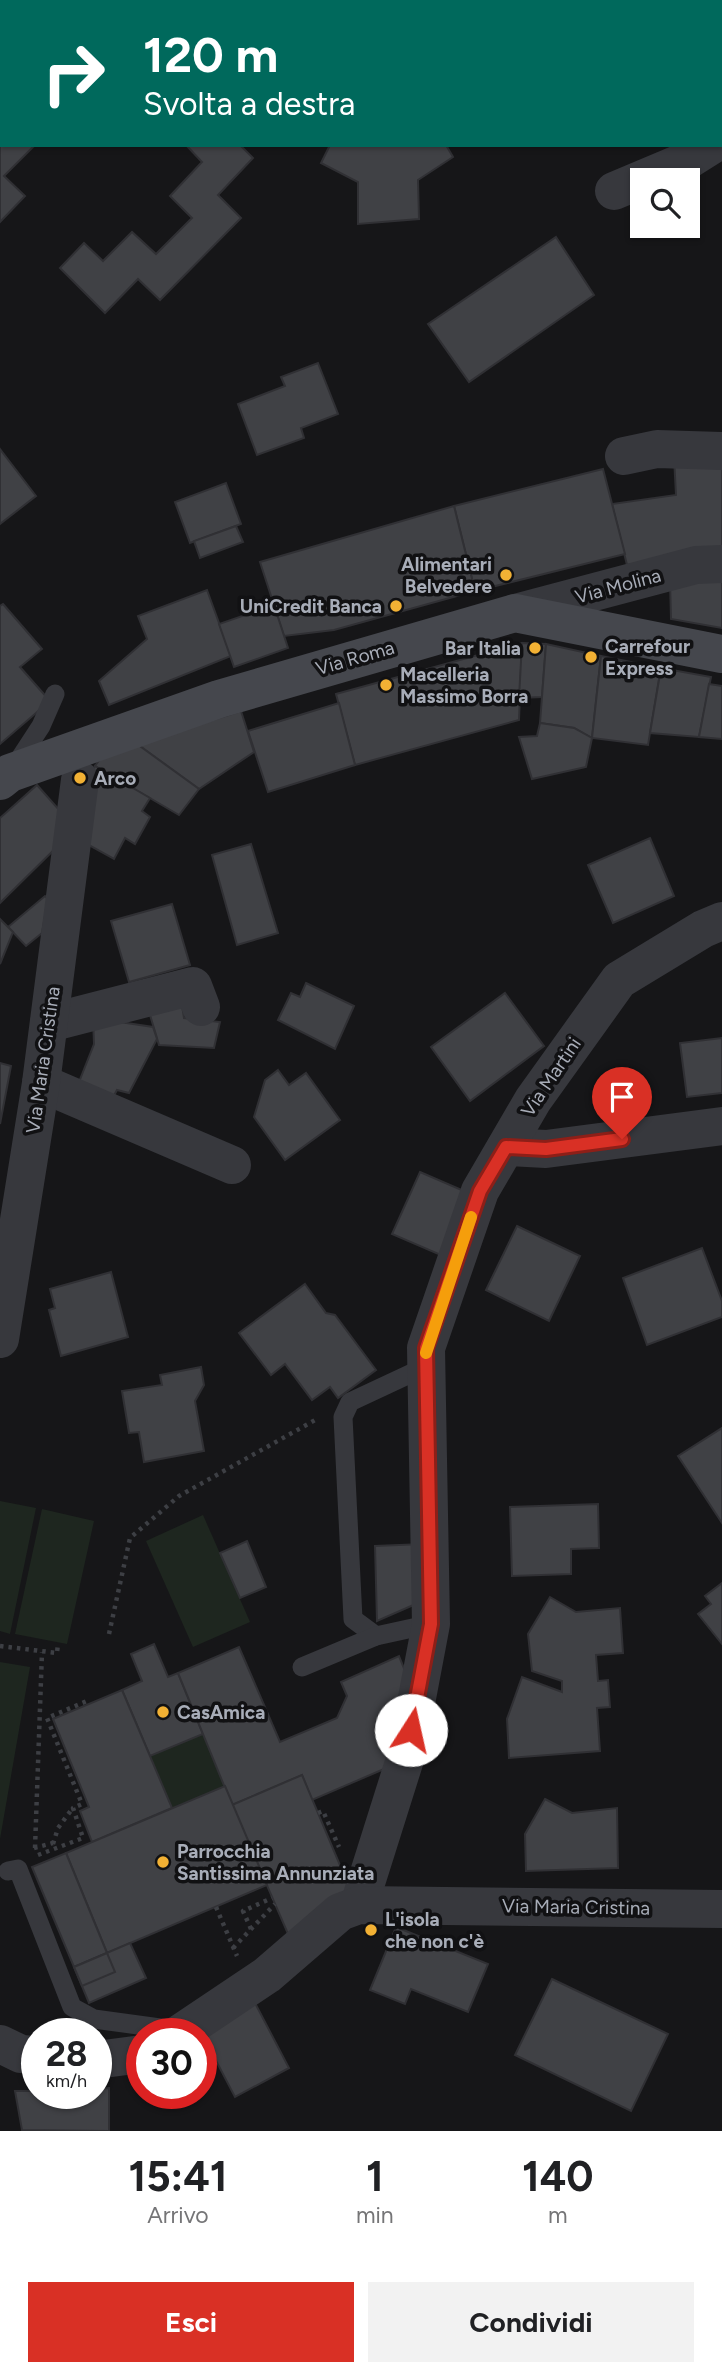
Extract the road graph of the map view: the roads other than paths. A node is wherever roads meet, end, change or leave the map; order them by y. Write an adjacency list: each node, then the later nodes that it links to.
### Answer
1 (709, 147): 2 (street)
2 (614, 191)
3 (722, 451): 4 (street)
4 (624, 456)
5 (722, 564): 6 (street, Via Molina)
6 (515, 613): 7 (main road, Via Roma); 9 (main road, Via Roma)
7 (722, 654)
8 (55, 694): 10 (lane)
9 (78, 769): 10 (main road, Via Roma); 13 (street, Via Maria Cristina)
10 (5, 777)
11 (722, 921): 16 (street, Via Martini)
12 (201, 1007): 13 (street)
13 (49, 1023): 14 (street, Via Maria Cristina)
14 (41, 1083): 17 (street); 18 (street, Via Maria Cristina)
15 (722, 1126): 16 (street)
16 (506, 1147): 19 (street, Via Martini)
17 (232, 1166)
18 (0, 1339)
19 (427, 1366): 20 (street, Via Martini); 21 (lane)
20 (431, 1624): 21 (lane); 24 (street, Via Martini)
21 (376, 1636): 22 (lane)
22 (302, 1667)
23 (8, 1871): 27 (lane)
24 (359, 1905): 25 (street, Via Maria Cristina); 26 (street, Via Maria Cristina)
25 (722, 1909)
26 (203, 2018)
27 (126, 2024)
28 (0, 2044): 29 (street)
29 (21, 2054)

